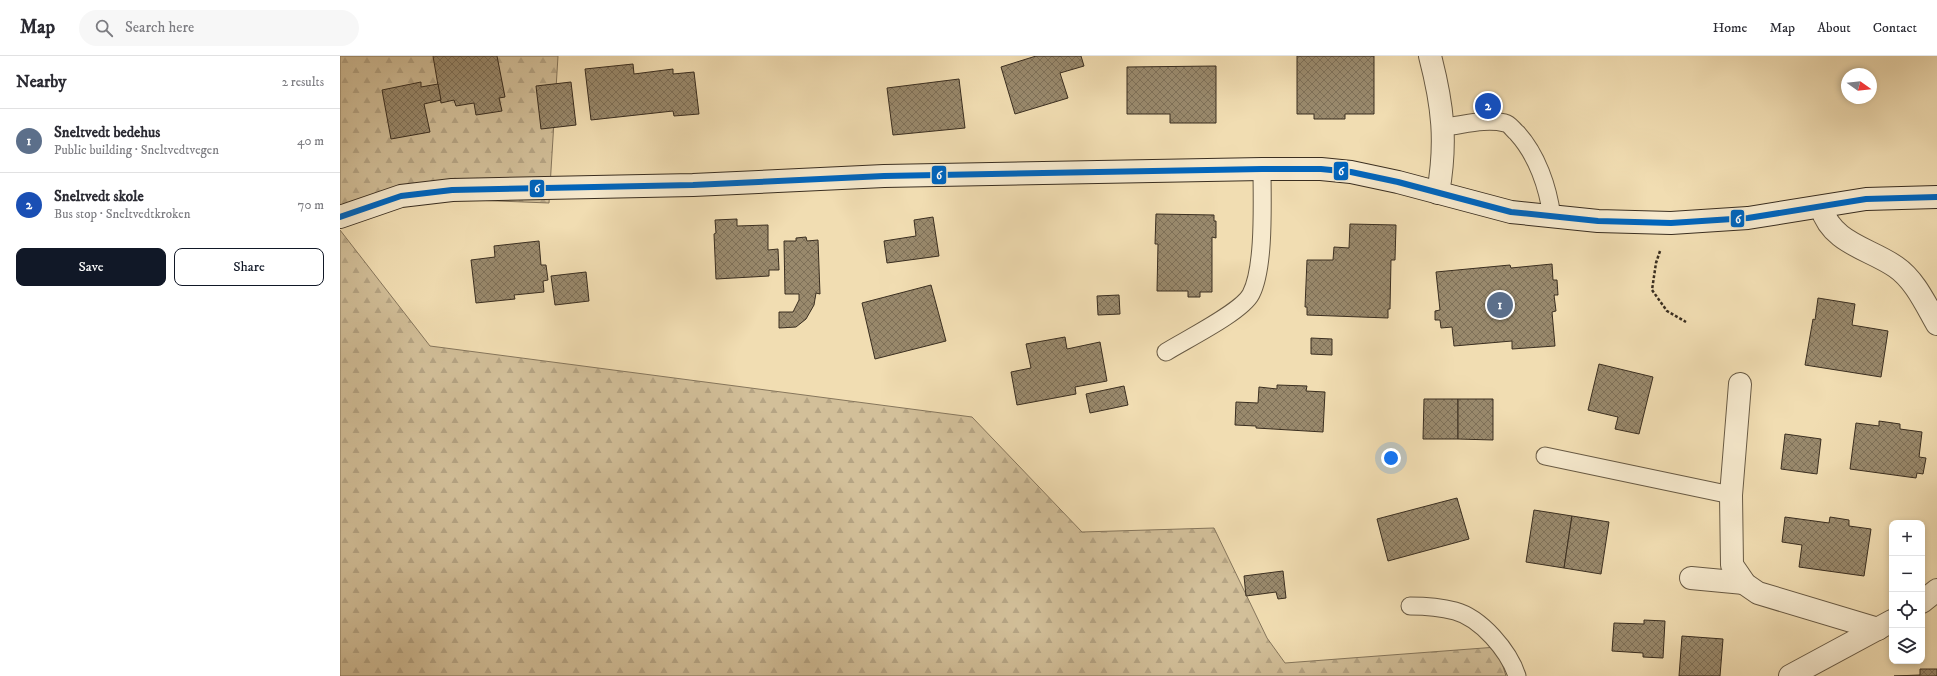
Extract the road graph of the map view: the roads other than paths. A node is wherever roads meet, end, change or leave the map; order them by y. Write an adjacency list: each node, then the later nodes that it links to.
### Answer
1 (1430, 56): 2 (main road)
2 (1444, 127): 4 (main road); 8 (lane)
3 (1262, 169): 4 (main road); 7 (main road); 10 (lane)
4 (1438, 194): 8 (main road)
5 (1937, 197): 6 (main road)
6 (1821, 207): 8 (main road); 9 (main road)
7 (340, 217)
8 (1552, 217)
9 (1937, 324)
10 (1166, 352)
11 (1740, 384): 13 (main road)
12 (1545, 456): 13 (lane)
13 (1731, 495): 15 (main road)
14 (1691, 578): 15 (main road)
15 (1744, 583): 19 (main road)
16 (1937, 590): 17 (main road)
17 (1925, 600)
18 (1410, 606): 20 (lane)
19 (1885, 625): 21 (main road)
20 (1517, 676)
21 (1790, 676)

